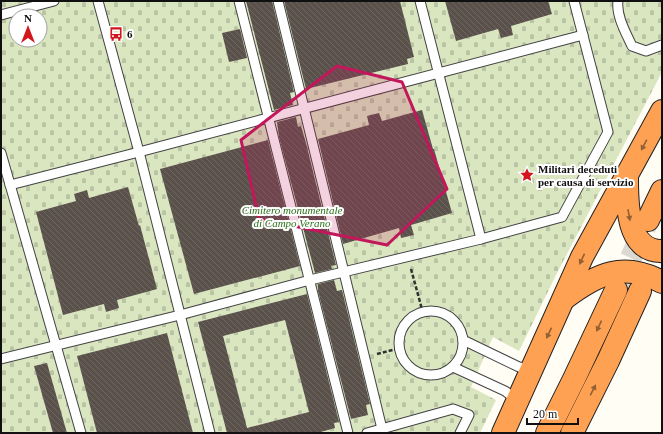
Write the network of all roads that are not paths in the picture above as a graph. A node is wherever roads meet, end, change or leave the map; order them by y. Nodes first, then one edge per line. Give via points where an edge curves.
1 (54, 1) edge
2 (98, 1) edge
3 (239, 1) edge
4 (278, 1) edge
5 (420, 1) edge
6 (574, 1) edge
7 (618, 1) edge
8 (1, 15) edge
9 (583, 35) junction
10 (662, 45) edge
11 (438, 74) junction
12 (304, 109) junction
13 (662, 110) edge
14 (269, 118) junction
15 (139, 152) junction
16 (1, 153) edge
17 (627, 177) junction
18 (10, 185) junction
19 (662, 191) edge
20 (648, 220) tunnel mouth
21 (481, 239) junction
22 (662, 251) edge
23 (343, 272) junction
24 (310, 280) junction
25 (661, 281) edge
26 (616, 290) tunnel mouth
27 (640, 291) tunnel mouth
28 (565, 298) junction
29 (180, 315) junction
30 (463, 340) junction
31 (56, 345) junction
32 (1, 359) edge
33 (453, 367) junction
34 (532, 368) junction
35 (517, 400) junction
36 (383, 431) edge
37 (81, 433) edge
38 (210, 433) edge
39 (348, 433) edge
40 (367, 433) edge
41 (460, 433) edge
42 (503, 433) edge
43 (547, 433) edge
44 (572, 433) edge

1 - 8 lane
2 - 15 lane
3 - 14 lane
4 - 12 lane
5 - 11 lane
6 - 9 lane
7 - 10 lane via 622,24 632,46 646,51
9 - 11 lane
9 - 21 lane via 608,132 562,217
11 - 12 lane
11 - 21 lane
12 - 14 lane
12 - 23 lane
13 -> 17 highway
14 - 15 lane
14 - 24 lane
15 - 18 lane
15 - 29 lane
16 - 18 lane
17 -> 22 highway via 628,213 635,235 646,246
17 -> 28 highway via 582,257
18 - 31 lane
19 - 20 highway
21 - 23 lane
23 - 24 lane
23 - 36 lane
24 - 29 lane
24 - 39 lane
25 - 28 highway via 634,272 609,273 589,281
26 -> 43 highway
44 -> 27 highway
28 -> 34 highway
29 - 31 lane
29 - 38 lane
30 - 33 lane via 463,350
30 - 33 lane via 454,320 445,314 423,313 412,318 404,326 400,348 408,366 425,375 435,375
30 - 34 lane via 519,366
31 - 32 lane
31 - 37 lane
33 - 35 lane via 505,391
34 - 35 highway
35 - 42 highway
36 - 40 lane
36 - 41 lane via 453,409 469,415

